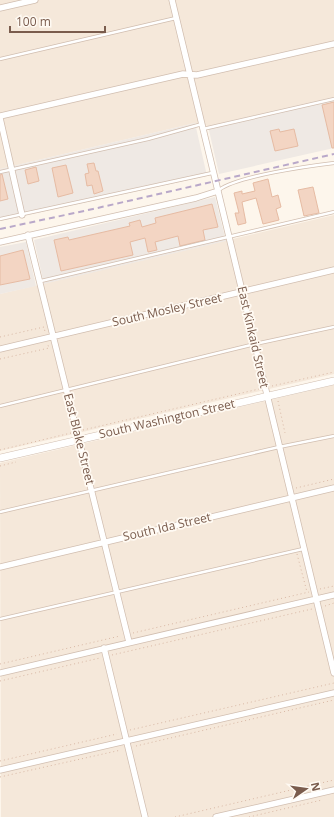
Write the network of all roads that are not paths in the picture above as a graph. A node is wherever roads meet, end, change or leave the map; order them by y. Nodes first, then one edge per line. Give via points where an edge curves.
1 (35, 0) edge
2 (172, 0) edge
3 (0, 8) edge
4 (176, 18) junction
5 (334, 44) edge
6 (0, 59) edge
7 (190, 75) junction
8 (334, 99) edge
9 (0, 117) edge
10 (202, 127) junction
11 (334, 163) edge
12 (12, 169) junction
13 (0, 172) edge
14 (213, 172) junction
15 (218, 191) junction
16 (334, 212) edge
17 (22, 215) junction
18 (0, 219) edge
19 (28, 235) junction
20 (229, 238) junction
21 (0, 242) edge
22 (334, 270) edge
23 (39, 281) junction
24 (242, 292) junction
25 (334, 327) edge
26 (53, 337) junction
27 (255, 344) junction
28 (0, 349) edge
29 (334, 381) edge
30 (67, 390) junction
31 (267, 396) junction
32 (0, 406) edge
33 (334, 436) edge
34 (80, 439) junction
35 (279, 447) junction
36 (0, 458) edge
37 (334, 488) edge
38 (92, 491) junction
39 (292, 498) junction
40 (0, 512) edge
41 (105, 542) junction
42 (304, 548) junction
43 (0, 567) edge
44 (117, 592) junction
45 (334, 595) edge
46 (316, 600) junction
47 (0, 619) edge
48 (129, 642) junction
49 (104, 648) junction
50 (0, 673) edge
51 (334, 673) edge
52 (334, 693) edge
53 (127, 741) junction
54 (0, 770) edge
55 (334, 790) edge
56 (145, 817) edge
57 (216, 817) edge

1 - 3 street
2 - 4 street, East Kinkaid Street
4 - 6 lane
4 - 7 street, East Kinkaid Street
5 - 7 street
7 - 9 street via 183,74
7 - 10 street, East Kinkaid Street
8 - 10 lane
9 - 12 street
10 - 12 lane
10 - 14 street, East Kinkaid Street
11 - 15 lane via 228,184
12 - 13 lane
12 - 17 street
14 - 15 street, East Kinkaid Street
14 - 17 lane
15 - 19 street
15 - 20 street, East Kinkaid Street
16 - 20 lane
17 - 18 lane
19 - 21 street
19 - 23 street, East Blake Street
20 - 23 lane
20 - 24 street, East Kinkaid Street
22 - 24 street, South Mosley Street
23 - 26 street, East Blake Street
24 - 26 street, South Mosley Street
24 - 27 street, East Kinkaid Street
25 - 27 lane
26 - 28 street, South Mosley Street
26 - 30 street, East Blake Street
27 - 30 lane
27 - 31 street, East Kinkaid Street
29 - 31 street, South Washington Street
30 - 32 lane
30 - 34 street, East Blake Street
31 - 34 street, South Washington Street
31 - 35 street, East Kinkaid Street
33 - 35 lane
34 - 36 street, South Washington Street
34 - 38 street, East Blake Street
35 - 38 lane
35 - 39 street, East Kinkaid Street
37 - 39 street, South Ida Street
38 - 40 lane
38 - 41 street, East Blake Street
39 - 41 street, South Ida Street
39 - 42 street, East Kinkaid Street
41 - 43 street, South Ida Street
41 - 44 street, East Blake Street
42 - 44 lane
42 - 46 street, East Kinkaid Street
44 - 47 lane
44 - 48 street, East Blake Street
45 - 46 street
46 - 48 street
46 - 51 street, East Kinkaid Street
48 - 49 street
49 - 50 street
49 - 53 street
52 - 53 street
53 - 54 street
53 - 56 street
55 - 57 street

